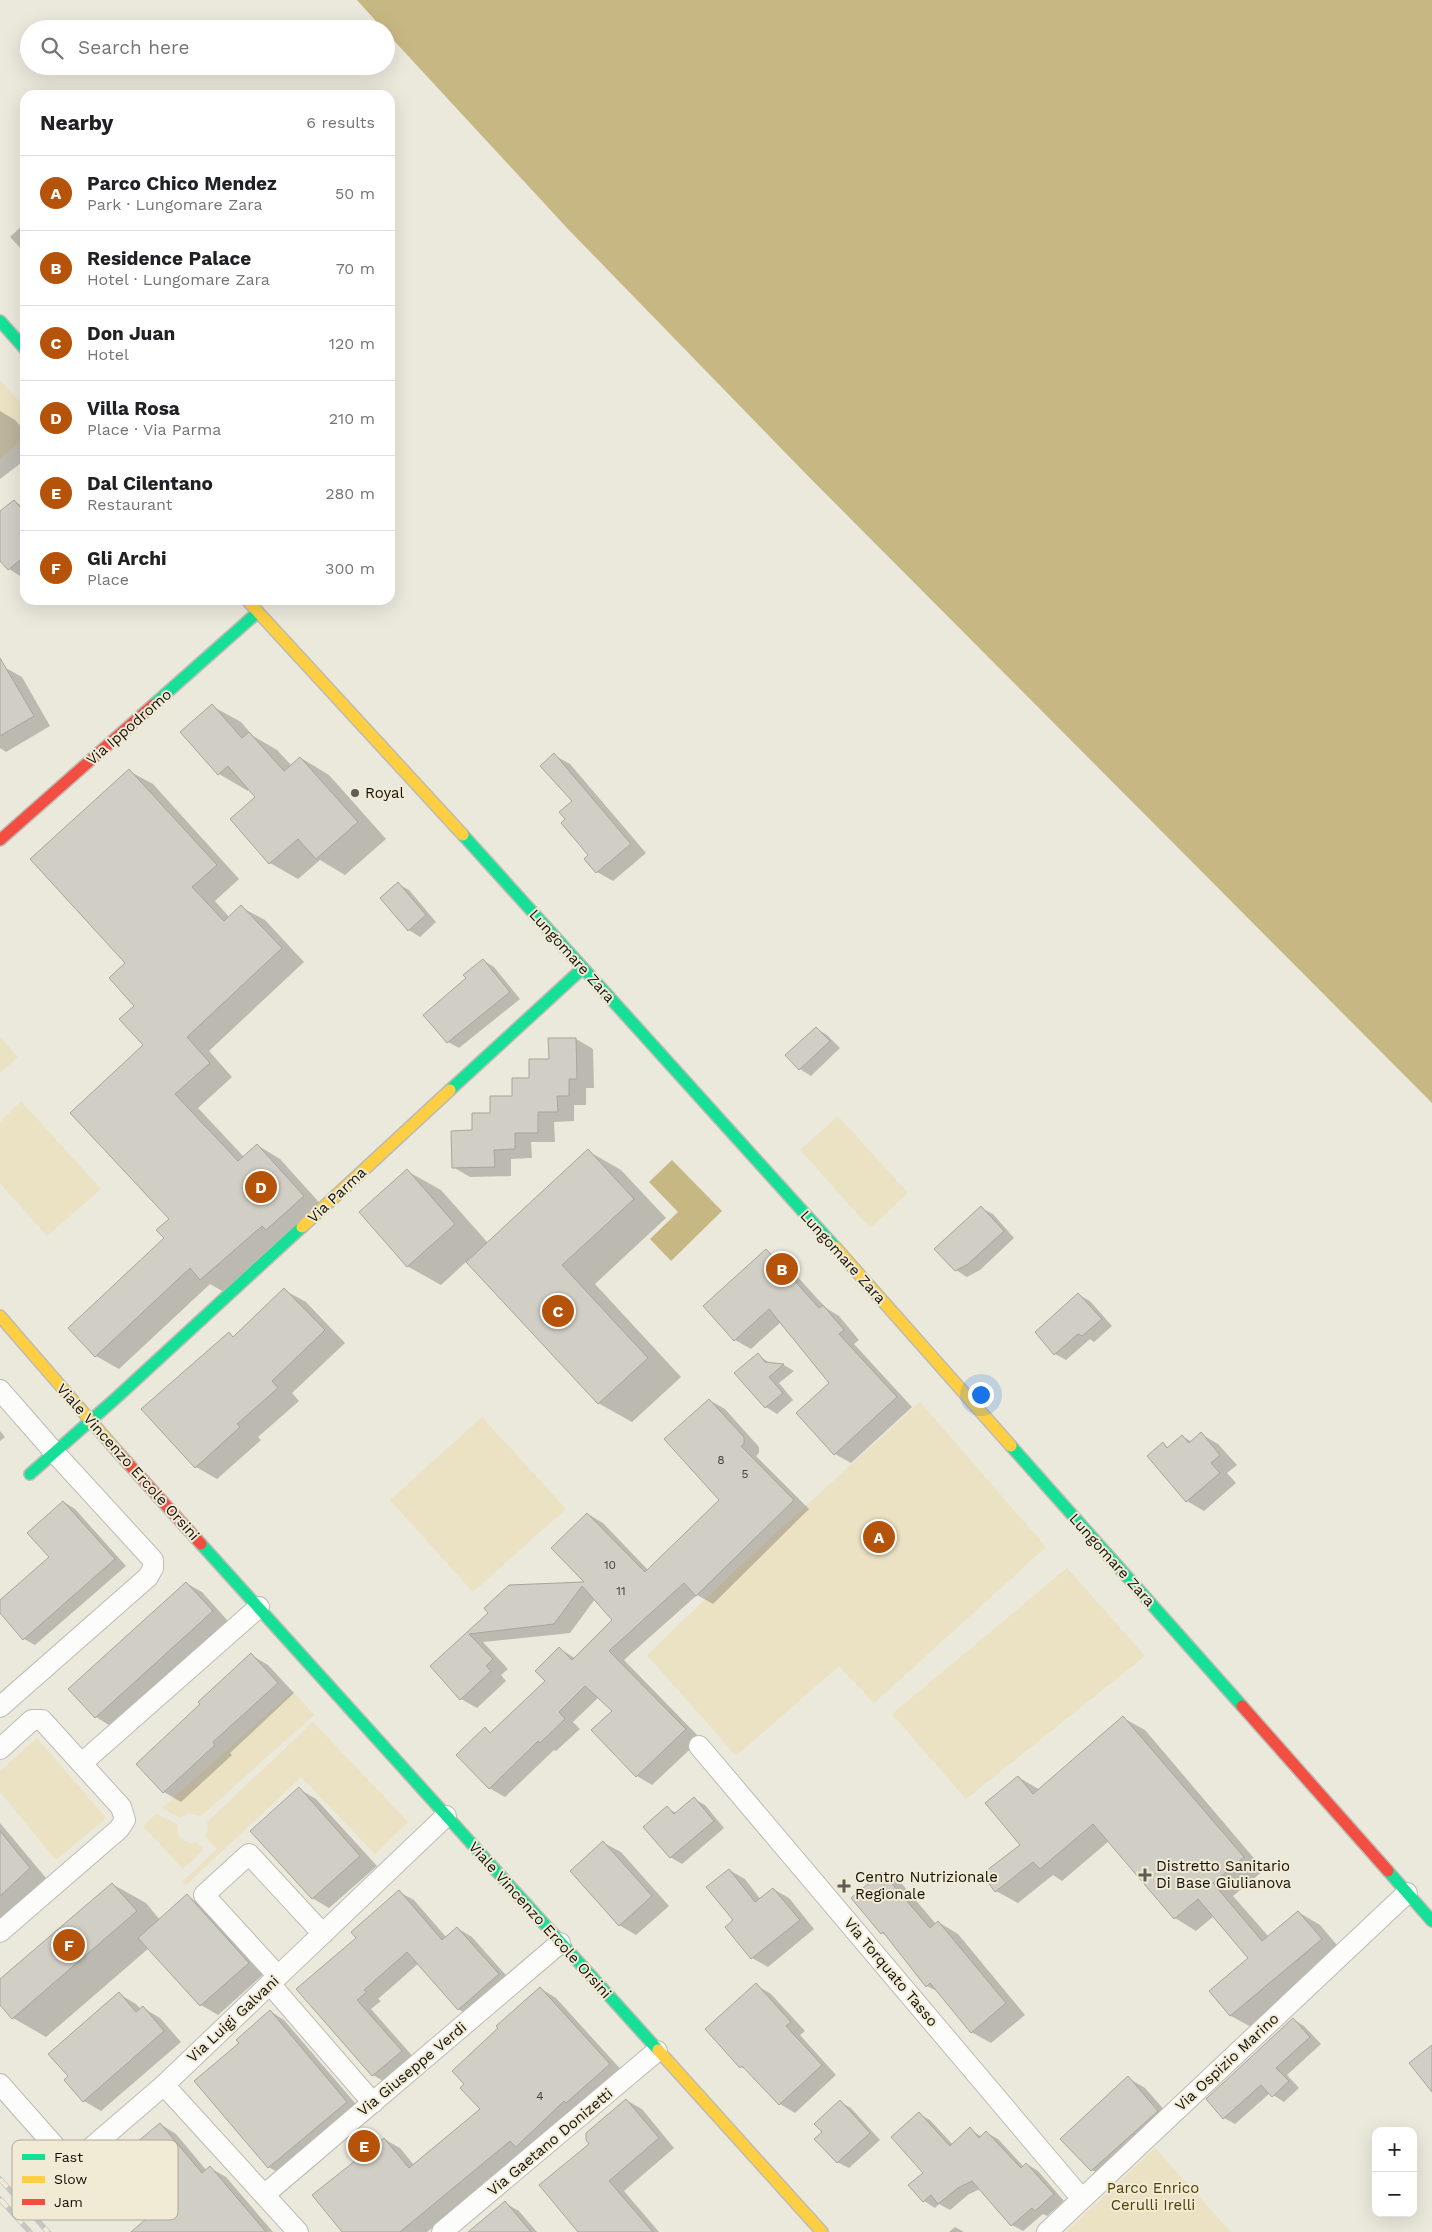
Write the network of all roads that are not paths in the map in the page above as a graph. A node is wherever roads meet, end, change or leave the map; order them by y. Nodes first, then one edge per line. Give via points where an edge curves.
1 (0, 321) edge
2 (20, 343) edge
3 (252, 605) edge
4 (258, 612) junction
5 (0, 840) edge
6 (583, 968) junction
7 (0, 1316) edge
8 (0, 1390) edge
9 (91, 1421) junction
10 (55, 1453) junction
11 (30, 1474) dead end
12 (259, 1607) junction
13 (0, 1707) edge
14 (699, 1746) dead end
15 (0, 1749) edge
16 (82, 1763) junction
17 (446, 1816) junction
18 (1407, 1893) junction
19 (1432, 1920) edge
20 (0, 1932) edge
21 (323, 1934) junction
22 (560, 1943) junction
23 (274, 1980) junction
24 (657, 2051) junction
25 (0, 2084) edge
26 (164, 2085) junction
27 (373, 2103) junction
28 (49, 2140) edge
29 (101, 2140) edge
30 (264, 2195) junction
31 (1082, 2199) junction
32 (298, 2232) edge
33 (442, 2232) edge
34 (822, 2232) edge
35 (1047, 2232) edge

1 - 2 street
3 - 4 street, Lungomare Zara
4 - 5 street, Via Ippodromo
4 - 6 street, Lungomare Zara
6 - 9 street, Via Parma
6 - 18 street, Lungomare Zara via 893,1312
7 - 9 street, Viale Vincenzo Ercole Orsini
8 - 10 street
9 - 10 street, Via Parma
9 - 12 street, Viale Vincenzo Ercole Orsini
10 - 11 street, Via Parma
10 - 13 street via 152,1560 153,1568 148,1577
12 - 16 street
12 - 17 street, Viale Vincenzo Ercole Orsini
14 - 31 street, Via Torquato Tasso
15 - 16 street via 32,1720 42,1720
16 - 20 street via 121,1807 126,1820
17 - 21 street, Via Luigi Galvani
17 - 22 street, Viale Vincenzo Ercole Orsini
18 - 19 street, Lungomare Zara
18 - 31 street, Via Ospizio Marino
21 - 23 street, Via Luigi Galvani
21 - 23 street via 249,1854 204,1895
22 - 24 street, Viale Vincenzo Ercole Orsini
22 - 27 street, Via Giuseppe Verdi
23 - 26 street, Via Luigi Galvani
23 - 27 street
24 - 33 street, Via Gaetano Donizetti
24 - 34 street, Viale Vincenzo Ercole Orsini
25 - 28 street, Via Luigi Galvani
26 - 29 street, Via Luigi Galvani
26 - 30 street
27 - 30 street, Via Giuseppe Verdi
30 - 32 street
31 - 35 street, Via Ospizio Marino

